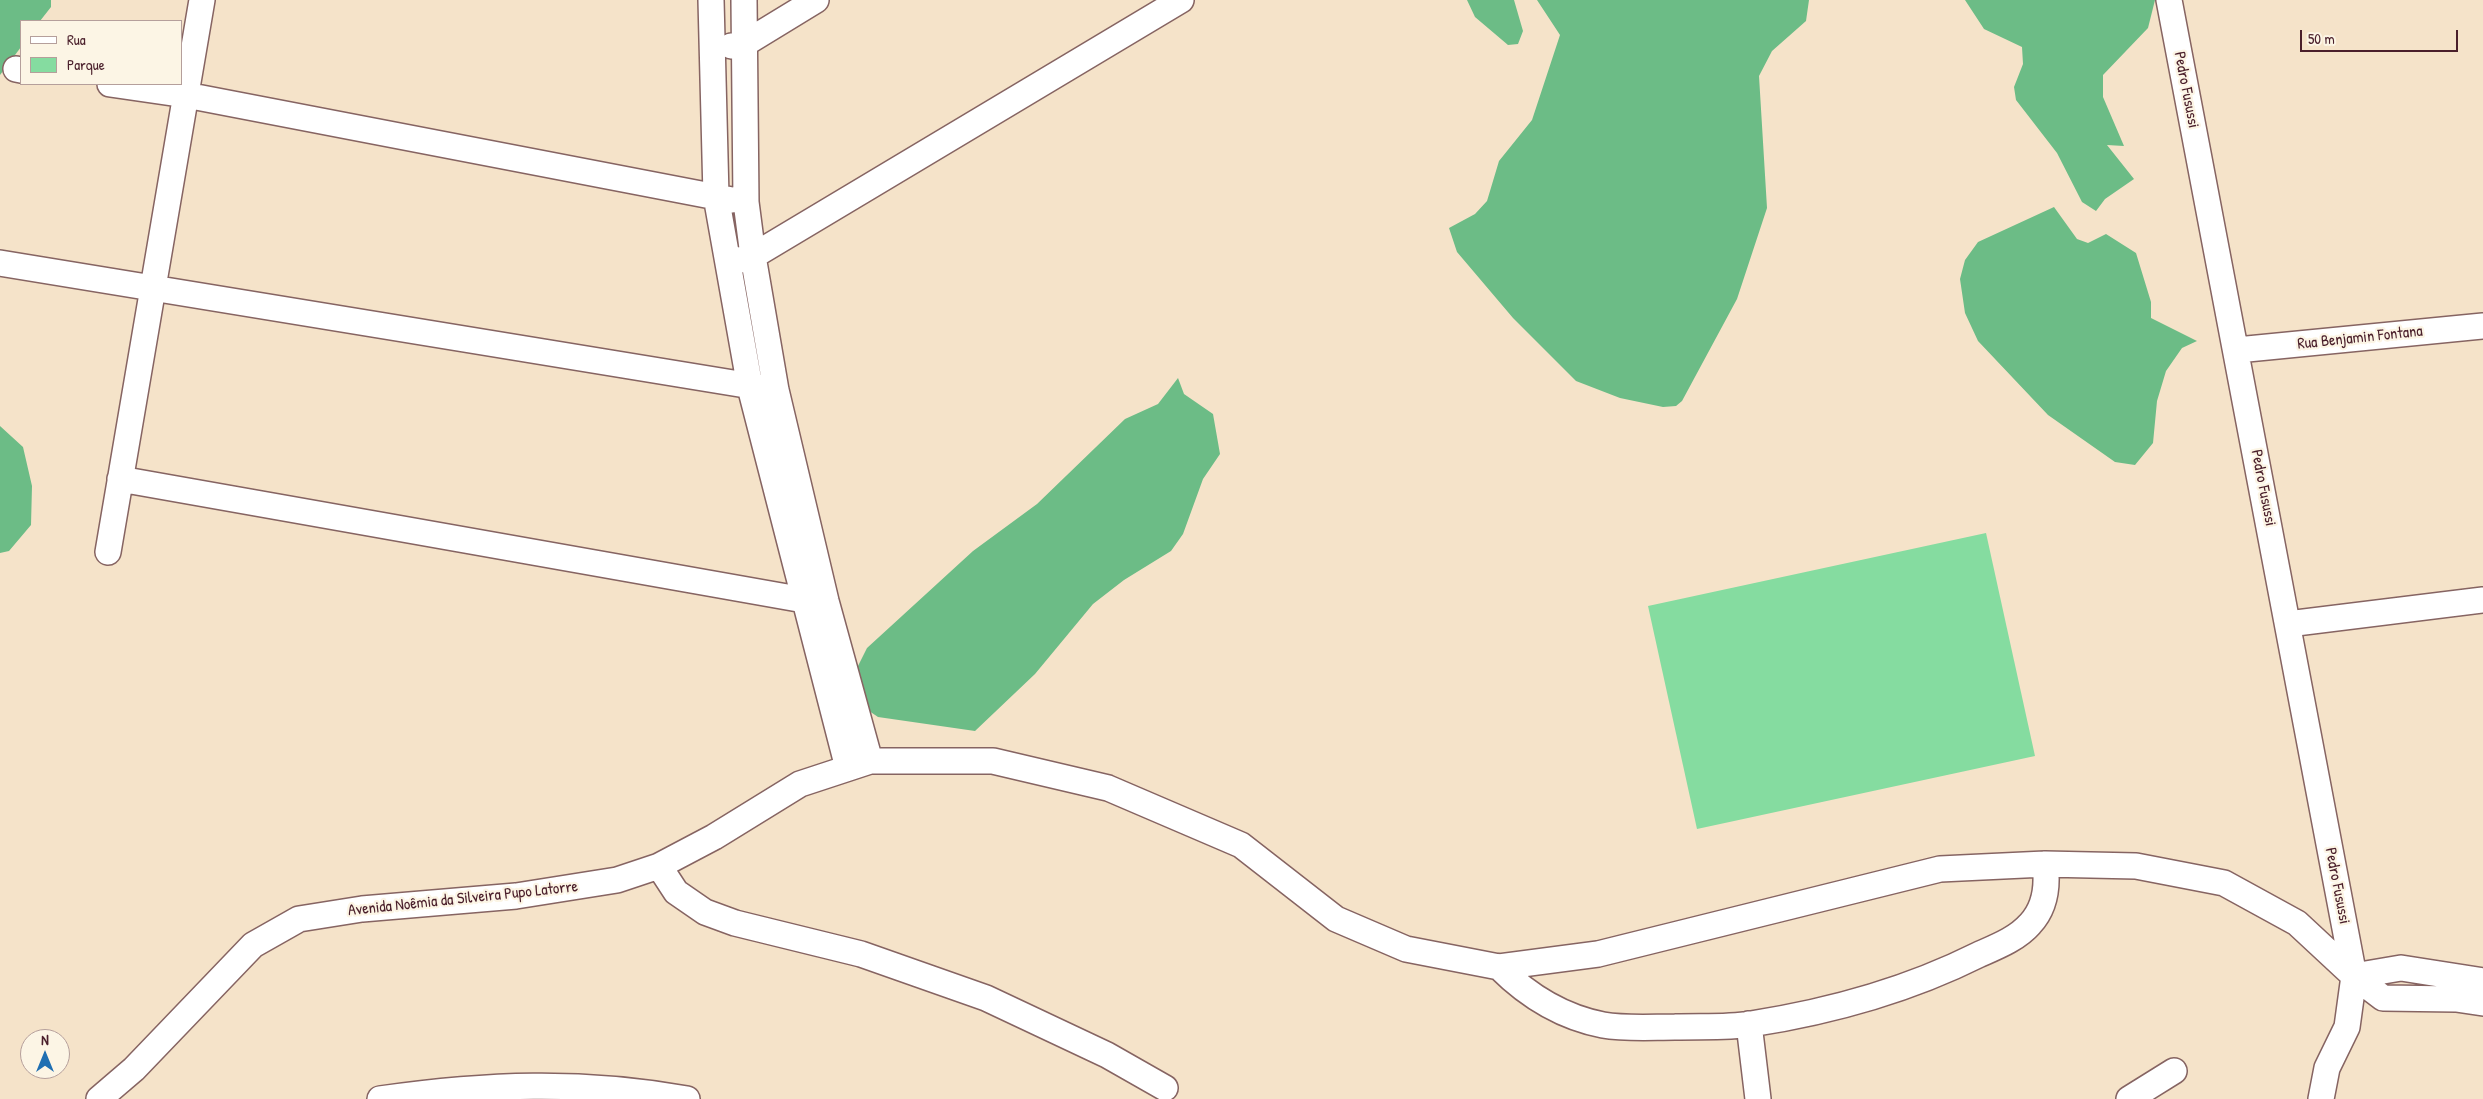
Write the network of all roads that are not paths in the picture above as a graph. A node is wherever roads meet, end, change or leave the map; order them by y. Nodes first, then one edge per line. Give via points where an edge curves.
1 (202, 0) edge
2 (711, 0) edge
3 (744, 0) edge
4 (816, 0) edge
5 (1181, 0) edge
6 (2169, 0) edge
7 (744, 44) junction
8 (712, 50) junction
9 (117, 85) edge
10 (186, 95) junction
11 (716, 196) junction
12 (746, 202) junction
13 (753, 256) junction
14 (0, 263) edge
15 (728, 264) junction
16 (152, 289) junction
17 (2483, 326) edge
18 (2237, 350) junction
19 (750, 387) junction
20 (776, 390) junction
21 (120, 479) junction
22 (108, 552) dead end
23 (815, 600) junction
24 (2483, 600) edge
25 (2288, 624) junction
26 (859, 764) junction
27 (2045, 864) junction
28 (659, 866) junction
29 (1500, 967) junction
30 (2354, 976) junction
31 (2483, 981) edge
32 (2483, 1004) edge
33 (1749, 1024) junction
34 (2174, 1071) dead end
35 (1165, 1088) dead end
36 (99, 1099) edge
37 (380, 1099) edge
38 (687, 1099) edge
39 (1758, 1099) edge
40 (2129, 1099) edge
41 (2321, 1099) edge

1 - 10 street
2 - 8 street
3 - 7 street
4 - 7 street
5 - 13 street
6 - 18 street, Pedro Fusussi
7 - 8 street
7 - 12 street
8 - 11 street
9 - 10 street
10 - 11 street
10 - 16 street
11 - 12 street
11 - 15 street
12 - 13 street
13 - 15 street
13 - 20 street
14 - 16 street
15 - 19 street
16 - 19 street
16 - 21 street
17 - 18 street, Rua Benjamin Fontana
18 - 25 street, Pedro Fusussi
19 - 20 street
19 - 23 street
20 - 23 street
21 - 22 street
21 - 23 street
23 - 26 street
24 - 25 street
25 - 30 street, Pedro Fusussi
26 - 28 street, Avenida Noêmia da Silveira Pupo Latorre via 800,784 714,837
26 - 29 street, Avenida Noêmia da Silveira Pupo Latorre via 993,761 1108,788 1242,845 1336,919 1406,948
27 - 29 street via 1940,869 1598,954
27 - 30 street via 2136,866 2224,883 2297,923
27 - 33 street via 2047,878 2042,904 2031,924 2012,938 1924,979 1831,1007
28 - 35 street via 676,892 704,912 861,954 960,988 1107,1055
28 - 36 street, Avenida Noêmia da Silveira Pupo Latorre via 617,880 516,896 362,909 300,918 253,945 134,1069
29 - 33 street via 1536,999 1588,1022 1606,1026 1652,1027
30 - 31 street via 2401,968
30 - 32 street via 2383,998 2456,999
30 - 41 street, Pedro Fusussi via 2347,1026 2327,1068
33 - 39 street
34 - 40 street
37 - 38 street via 450,1089 536,1085 604,1088

